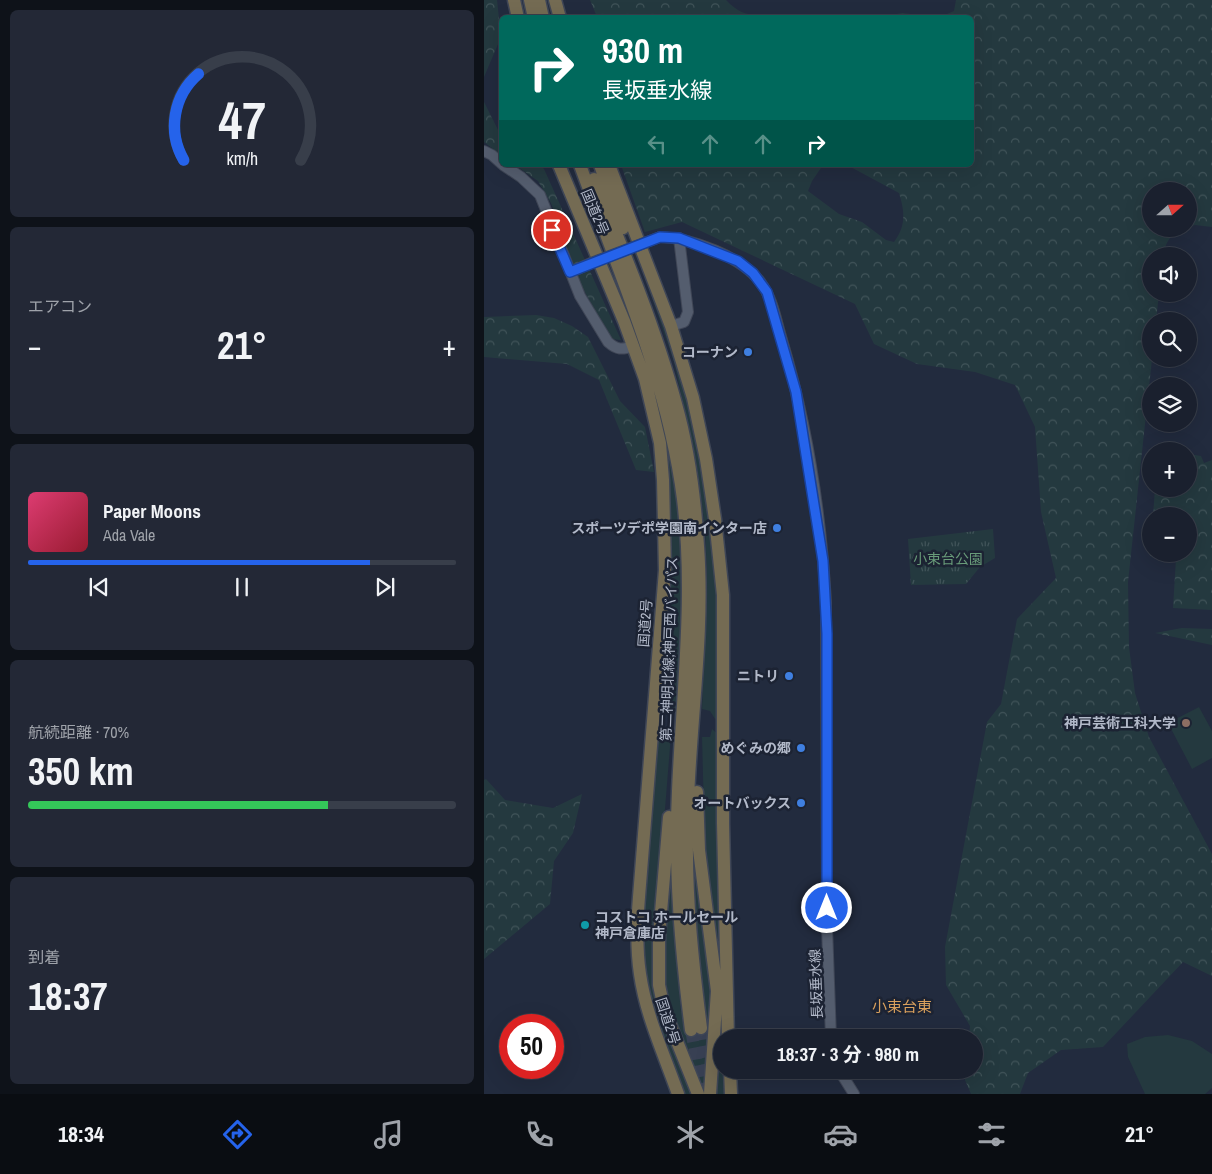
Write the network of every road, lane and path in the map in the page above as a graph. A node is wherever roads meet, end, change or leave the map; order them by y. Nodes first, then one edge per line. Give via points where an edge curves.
1 (514, 0) edge
2 (530, 0) edge
3 (540, 0) edge
4 (554, 0) edge
5 (516, 15) edge
6 (533, 15) edge
7 (542, 15) edge
8 (557, 15) edge
9 (484, 151) edge
10 (499, 162) edge
11 (505, 167) edge
12 (560, 167) edge
13 (568, 167) edge
14 (581, 167) edge
15 (589, 167) edge
16 (601, 167) edge
17 (610, 167) edge
18 (679, 238) junction
19 (570, 272) junction
20 (671, 326) junction
21 (645, 338) junction
22 (634, 346) junction
23 (677, 405) junction
24 (686, 648) junction
25 (695, 700) junction
26 (728, 1029) edge
27 (831, 1029) edge
28 (730, 1079) edge
29 (845, 1079) edge
30 (678, 1094) edge
31 (698, 1094) edge
32 (710, 1094) edge
33 (731, 1094) edge
34 (854, 1094) edge

1 - 5 highway
2 - 6 highway
3 - 7 highway
4 - 8 highway
9 - 10 main road
11 - 19 main road via 540,196
12 - 22 highway, 国道2号
13 - 21 highway
14 - 21 highway, 第二神明北線;神戸西バイパス
15 - 23 highway, 第二神明北線;神戸西バイパス via 633,277
16 - 23 highway via 664,348
17 - 20 highway, 国道2号
18 - 19 main road, 長坂垂水線, bridge via 660,237
18 - 20 main road via 688,312 684,322
18 - 27 main road, 長坂垂水線 via 738,261 762,284 771,302 798,401 823,561 826,602 827,927
19 - 22 main road via 580,296 608,342 623,350
20 - 26 highway, 国道2号 via 693,398 706,459 722,580
21 - 24 highway, 第二神明北線;神戸西バイパス via 668,413 682,492 687,548
22 - 30 highway, 国道2号 via 660,443 666,521 637,946 647,1008
23 - 25 highway, 第二神明北線;神戸西バイパス via 689,464 698,547
24 - 25 highway, 第二神明北線;神戸西バイパス via 676,863 681,951 696,1029 687,836
24 - 31 highway via 657,965 664,1009
25 - 32 highway via 697,826 717,991
28 - 33 highway
29 - 34 main road

